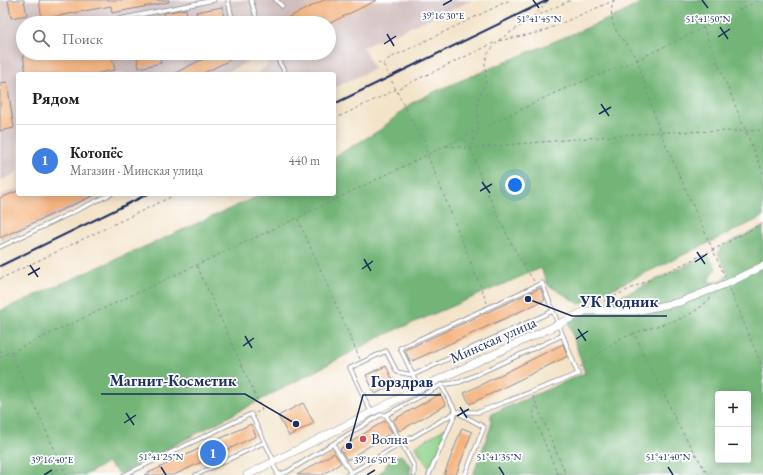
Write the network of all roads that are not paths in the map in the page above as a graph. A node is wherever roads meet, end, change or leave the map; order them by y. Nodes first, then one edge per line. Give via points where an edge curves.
1 (214, 0) edge
2 (228, 0) edge
3 (251, 0) edge
4 (276, 0) edge
5 (282, 6) dead end
6 (134, 16) edge
7 (231, 16) edge
8 (256, 16) edge
9 (278, 60) edge
10 (285, 72) edge
11 (106, 196) edge
12 (0, 247) edge
13 (763, 266) edge
14 (553, 311) junction
15 (557, 325) junction
16 (563, 334) junction
17 (413, 375) junction
18 (441, 385) junction
19 (418, 389) junction
20 (371, 412) junction
21 (456, 412) junction
22 (386, 415) junction
23 (265, 442) junction
24 (333, 444) junction
25 (402, 444) junction
26 (273, 462) junction
27 (349, 474) edge
28 (431, 474) edge
29 (124, 475) edge
30 (196, 475) edge
31 (247, 475) edge
32 (278, 475) edge
33 (414, 475) edge
34 (465, 475) edge

1 - 6 lane
2 - 7 lane
3 - 8 lane
4 - 5 lane
9 - 10 lane
11 - 12 lane
13 - 15 street, Минская улица via 680,302 636,311 585,310
14 - 15 lane
14 - 17 lane
14 - 17 lane via 542,283 489,307 400,348
15 - 16 lane
15 - 19 street, Минская улица
16 - 18 lane via 460,382
16 - 21 lane via 578,374 479,412
17 - 19 lane
17 - 20 lane via 397,372 386,351 350,368
18 - 21 lane
18 - 22 lane
19 - 20 street, Минская улица
20 - 26 street, Минская улица
21 - 25 lane
21 - 28 lane
21 - 34 lane via 484,427
22 - 24 lane via 380,415
22 - 25 lane
23 - 26 lane
23 - 29 lane via 252,414
23 - 30 lane
24 - 27 lane
24 - 32 lane
25 - 27 lane
25 - 33 lane via 414,466
26 - 31 street, Минская улица
26 - 32 lane

